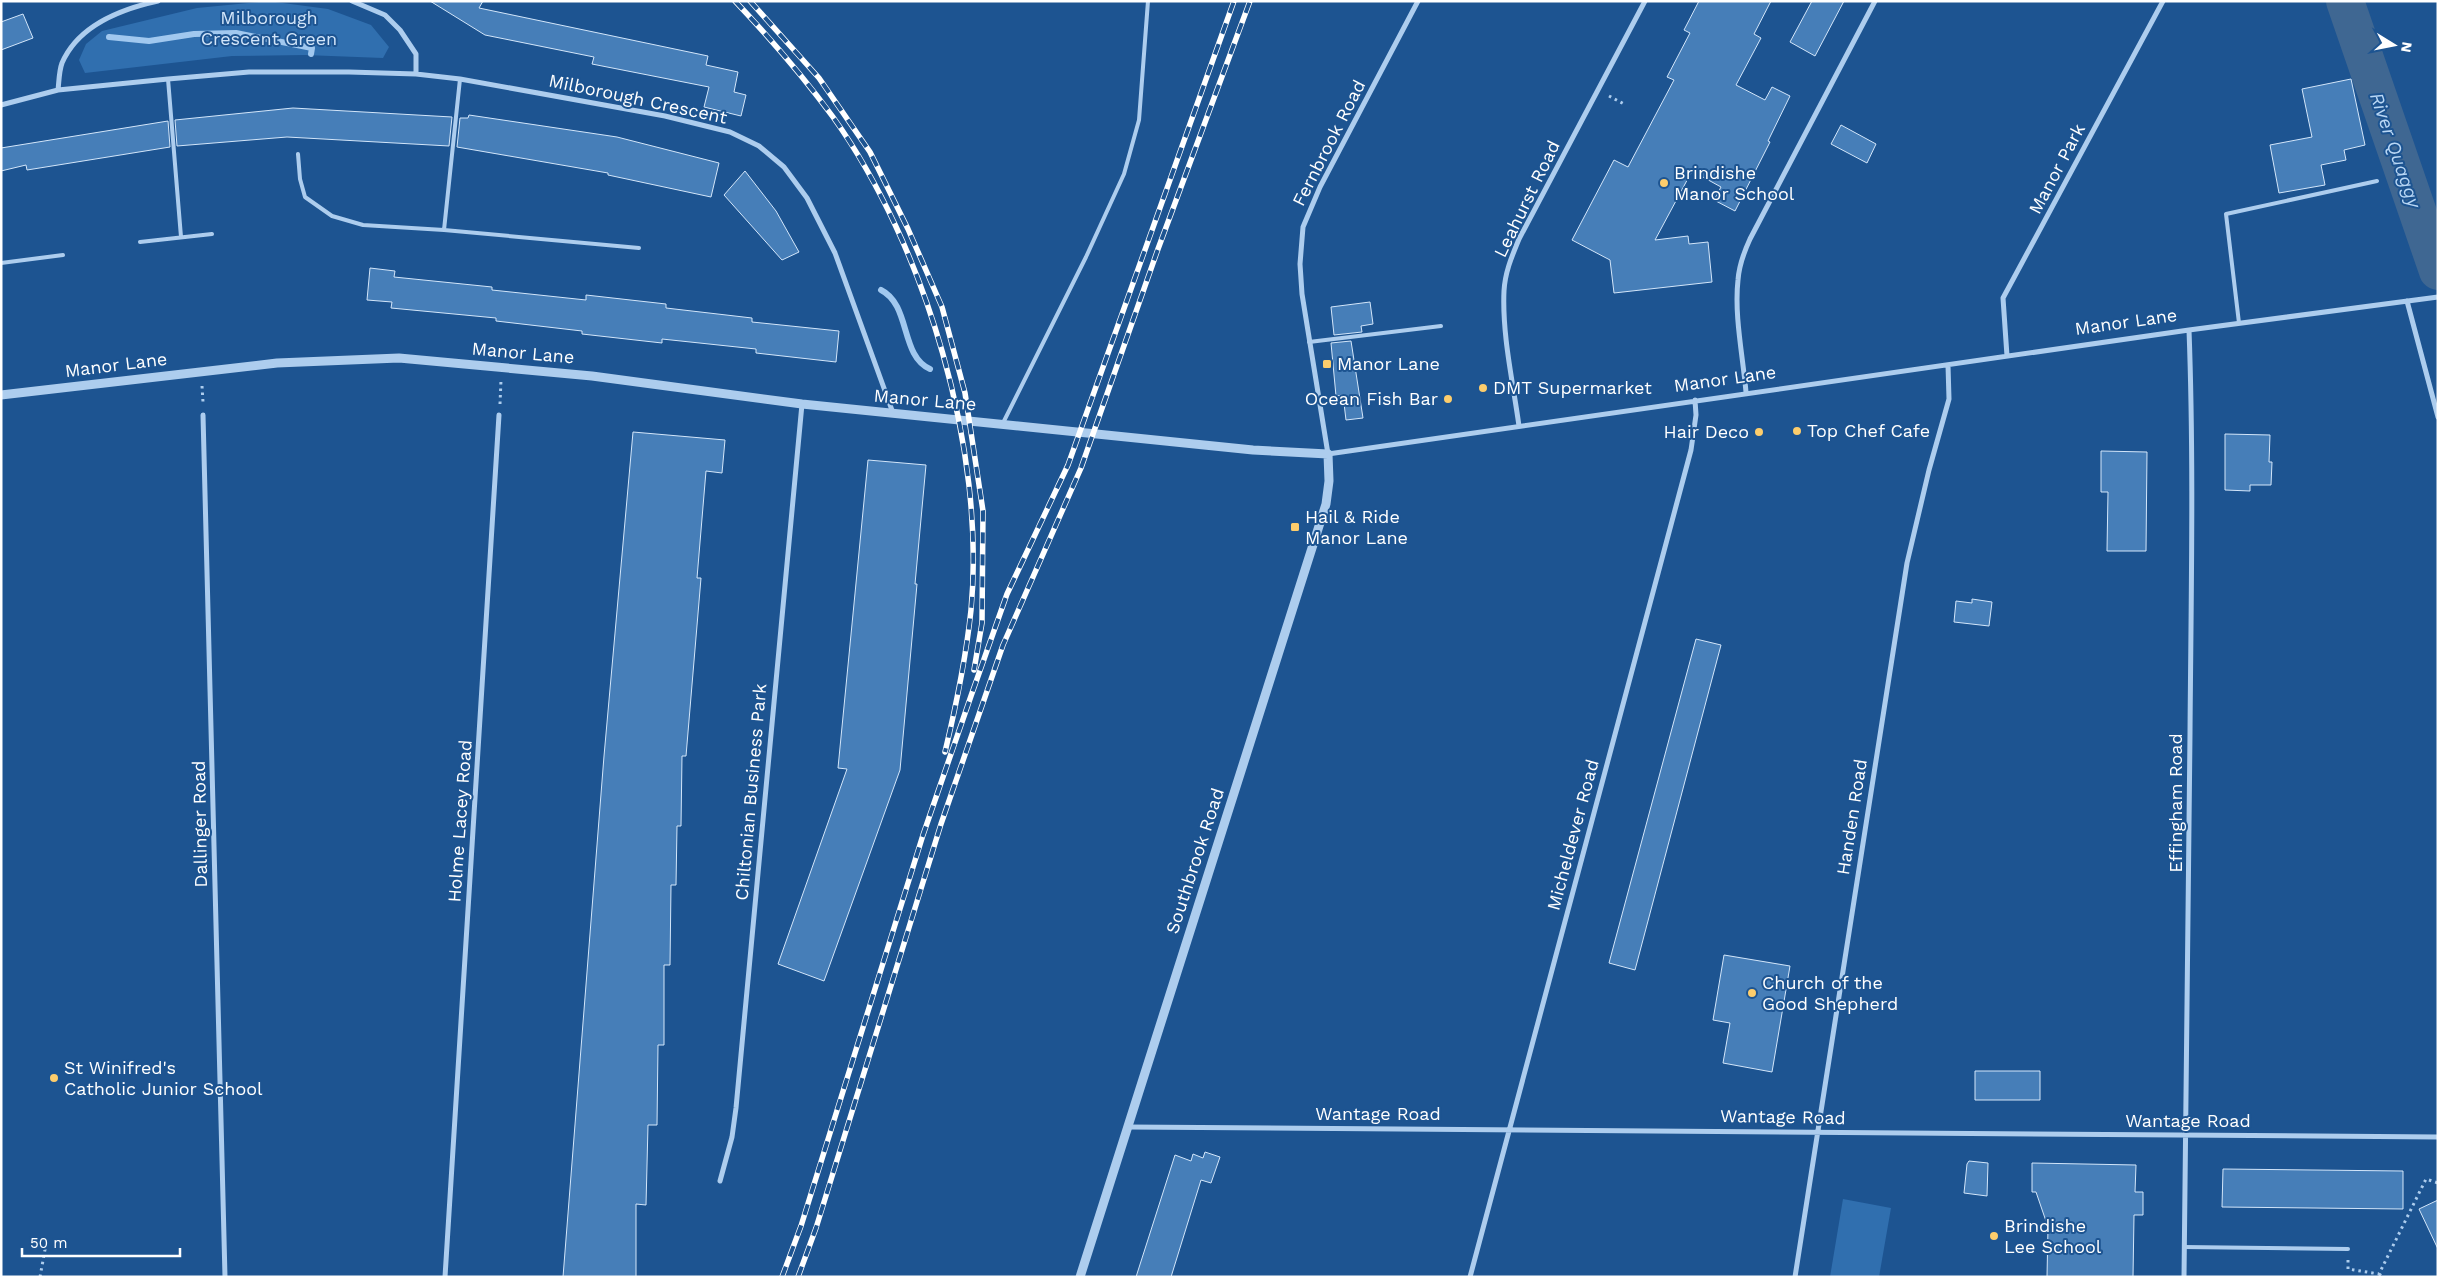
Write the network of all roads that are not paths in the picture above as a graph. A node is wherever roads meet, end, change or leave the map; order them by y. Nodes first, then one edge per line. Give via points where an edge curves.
1 (158, 1) edge
2 (352, 1) edge
3 (1148, 1) edge
4 (1418, 1) edge
5 (1645, 1) edge
6 (1875, 1) edge
7 (2163, 1) edge
8 (416, 74) junction
9 (168, 79) junction
10 (460, 79) junction
11 (58, 90) junction
12 (1, 105) edge
13 (298, 154) dead end
14 (2377, 181) dead end
15 (444, 230) junction
16 (212, 234) dead end
17 (181, 237) junction
18 (140, 242) dead end
19 (639, 248) dead end
20 (63, 255) dead end
21 (1, 262) edge
22 (2436, 297) edge
23 (2407, 301) junction
24 (2239, 324) junction
25 (1441, 326) dead end
26 (2189, 330) junction
27 (1309, 342) junction
28 (2007, 356) junction
29 (1948, 365) junction
30 (1746, 392) junction
31 (1, 395) edge
32 (1695, 400) junction
33 (802, 404) junction
34 (893, 413) junction
35 (203, 415) road end
36 (499, 416) road end
37 (2438, 417) edge
38 (1003, 423) junction
39 (1519, 426) junction
40 (1328, 454) junction
41 (1128, 1127) junction
42 (1509, 1129) junction
43 (1817, 1132) junction
44 (2188, 1135) junction
45 (2438, 1137) edge
46 (720, 1181) dead end
47 (2184, 1247) junction
48 (2348, 1249) road end
49 (225, 1277) edge
50 (445, 1277) edge
51 (1080, 1277) edge
52 (1470, 1277) edge
53 (1795, 1277) edge
54 (2184, 1277) edge

1 - 11 street via 110,16 82,35 62,64
2 - 8 street via 385,15 400,30 416,54
3 - 38 lane via 1139,120 1124,174
4 - 27 street, Fernbrook Road via 1320,187 1303,226 1300,264
5 - 39 street, Leahurst Road via 1509,263 1504,290
6 - 30 street via 1742,258 1738,304
7 - 28 street, Manor Park via 2004,298
8 - 9 street, Milborough Crescent via 249,72
8 - 10 street, Milborough Crescent
9 - 11 street, Milborough Crescent
9 - 17 lane
10 - 15 lane
10 - 34 street, Milborough Crescent via 665,116 730,132 760,146 784,167 807,198 835,253
11 - 12 street, Milborough Crescent
13 - 15 lane via 305,197 332,216 363,226
14 - 24 lane via 2226,214
15 - 19 lane
16 - 17 lane
17 - 18 lane
20 - 21 lane
22 - 23 street, Manor Lane
23 - 24 street, Manor Lane
23 - 37 street
24 - 26 street, Manor Lane
25 - 27 lane
26 - 28 street, Manor Lane
26 - 44 street, Effingham Road
27 - 40 street, Fernbrook Road
28 - 29 street, Manor Lane
29 - 30 street, Manor Lane
29 - 43 street, Handen Road via 1949,399 1907,563
30 - 32 street, Manor Lane
31 - 33 street, Manor Lane via 277,363 399,358 592,376
32 - 39 street, Manor Lane
32 - 42 street, Micheldever Road via 1691,450
33 - 34 street, Manor Lane
33 - 46 street, Chiltonian Business Park via 736,1108
34 - 38 street, Manor Lane
35 - 49 street, Dallinger Road
36 - 50 street, Holme Lacey Road
38 - 40 street, Manor Lane via 1253,450
39 - 40 street, Manor Lane
40 - 41 street, Southbrook Road via 1330,481 1326,504
41 - 42 street, Wantage Road
41 - 51 street, Southbrook Road
42 - 43 street, Wantage Road
42 - 52 street, Micheldever Road
43 - 44 street, Wantage Road
43 - 53 street, Handen Road
44 - 45 street, Wantage Road
44 - 47 street, Effingham Road
47 - 48 lane
47 - 54 street, Effingham Road

